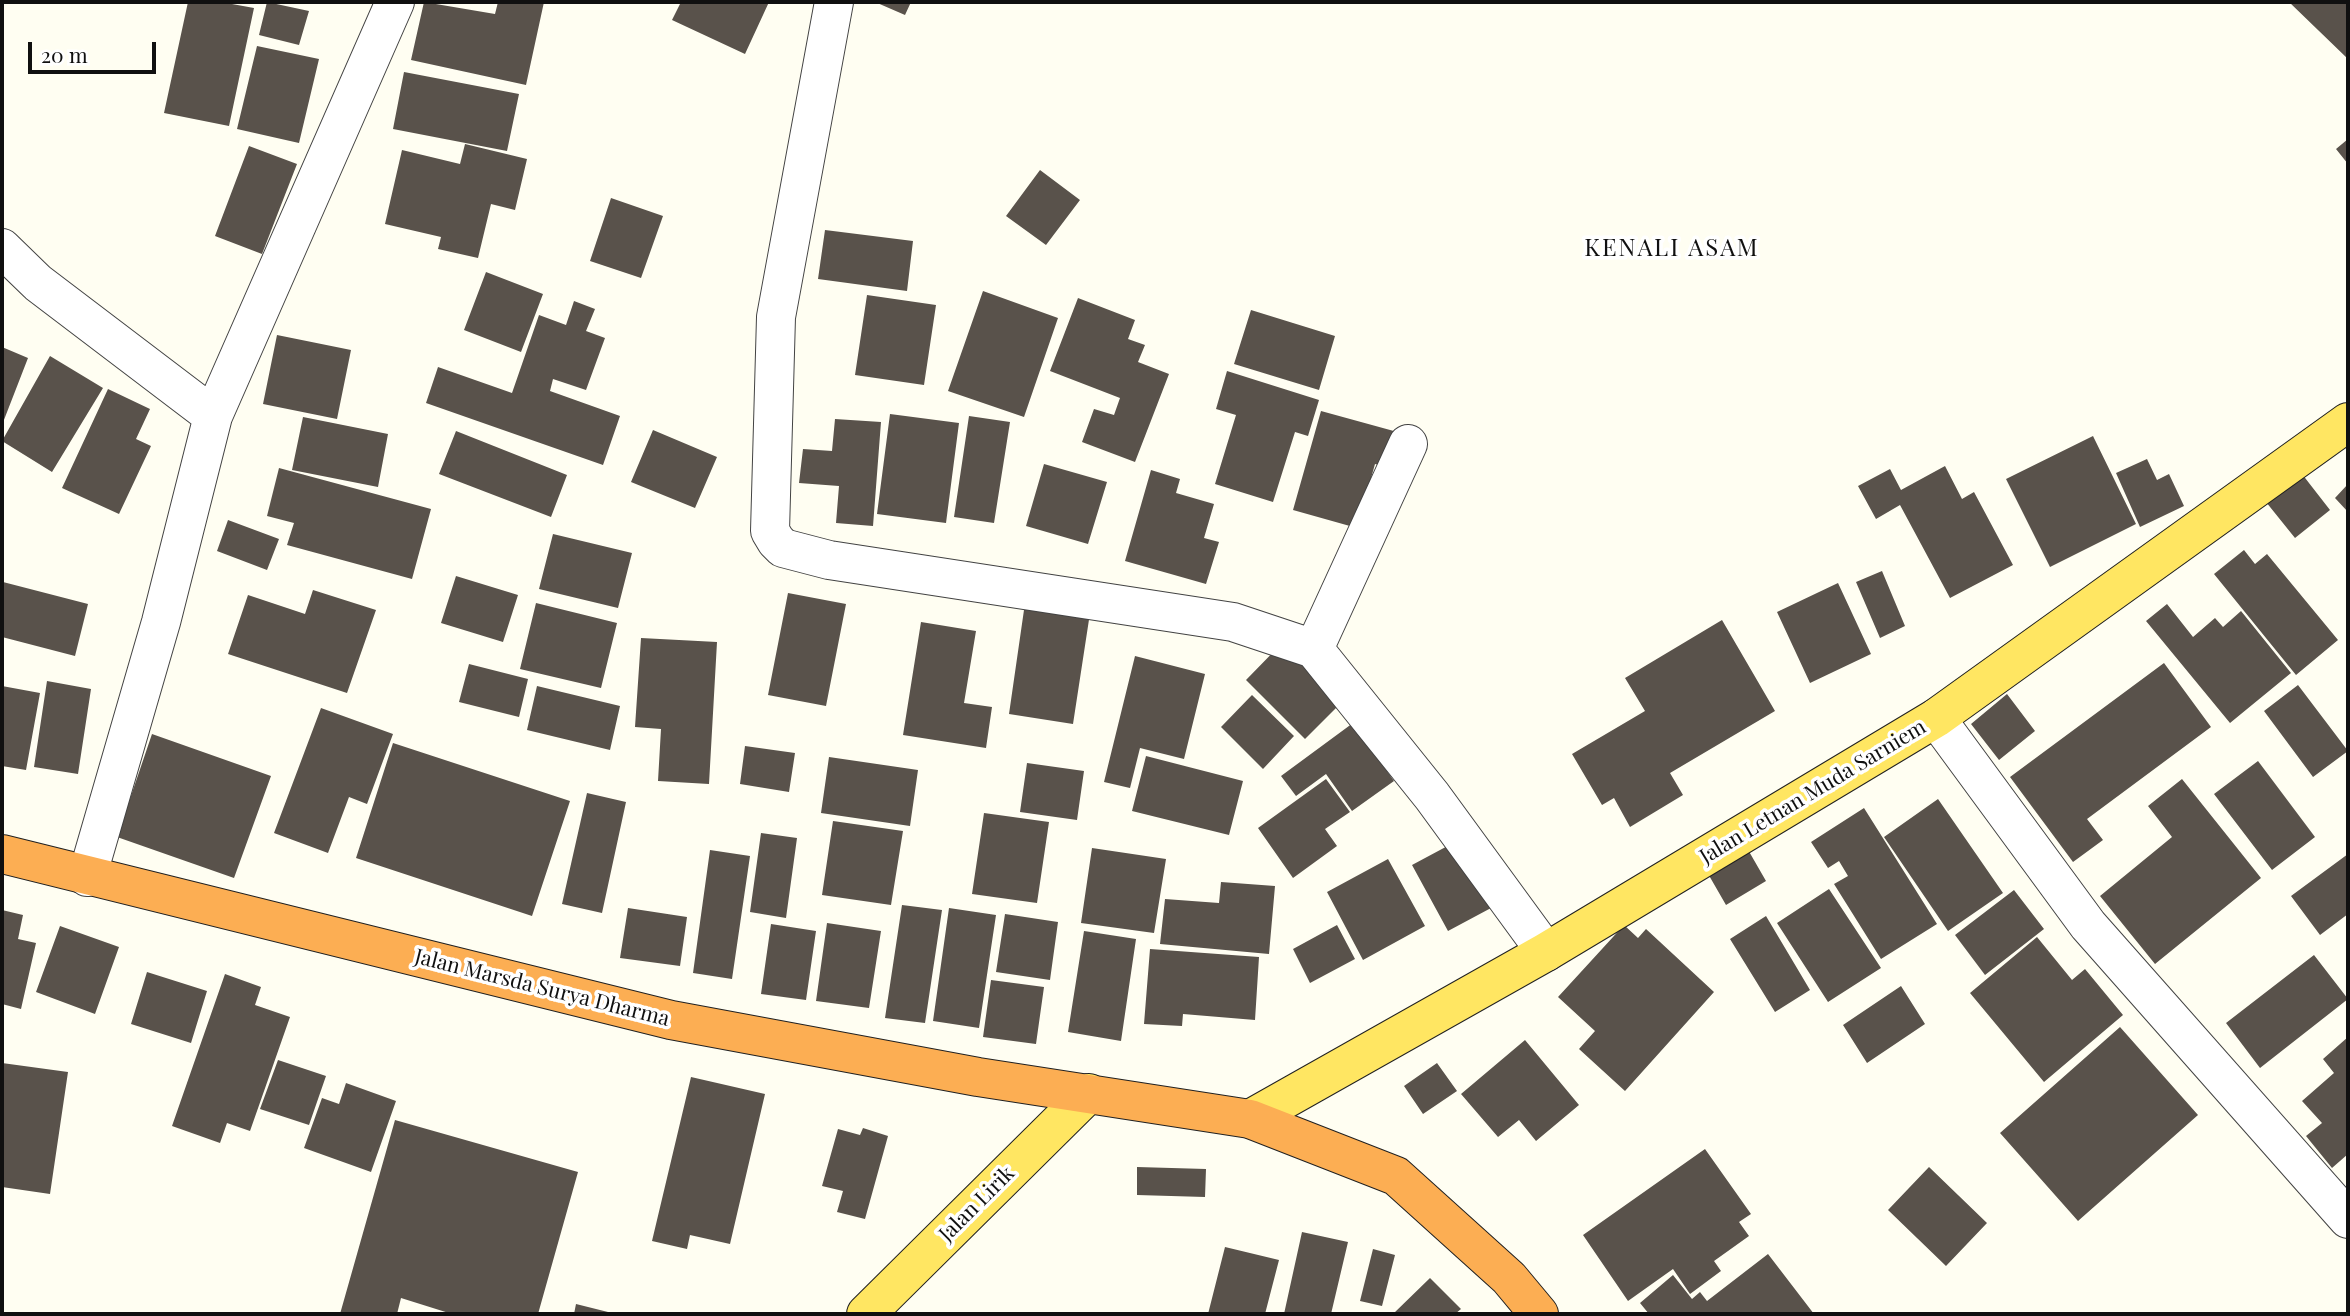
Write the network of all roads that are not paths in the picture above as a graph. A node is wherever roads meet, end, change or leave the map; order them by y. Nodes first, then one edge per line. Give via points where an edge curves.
1 (396, 2) edge
2 (834, 2) edge
3 (2, 248) edge
4 (213, 416) junction
5 (2348, 422) edge
6 (1408, 444) dead end
7 (1314, 649) junction
8 (1936, 718) junction
9 (2, 854) edge
10 (87, 877) junction
11 (1546, 952) junction
12 (1088, 1093) junction
13 (1250, 1119) junction
14 (2348, 1219) edge
15 (866, 1314) edge
16 (1539, 1314) edge

1 - 4 street
2 - 7 street via 776,317 770,531 776,541 783,548 829,560 1233,622
3 - 4 street via 38,282
4 - 10 street via 161,622
5 - 8 main road, Jalan Letnan Muda Sarniem
6 - 7 street
7 - 11 street via 1432,796
8 - 11 main road, Jalan Letnan Muda Sarniem
8 - 14 street via 2088,925
9 - 10 highway, Jalan Marsda Surya Dharma
10 - 12 highway, Jalan Marsda Surya Dharma via 671,1020
11 - 13 main road, Jalan Letnan Muda Sarniem
12 - 13 highway, Jalan Marsda Surya Dharma
12 - 15 main road, Jalan Lirik
13 - 16 highway, Jalan Marsda Surya Dharma via 1396,1176 1509,1278

